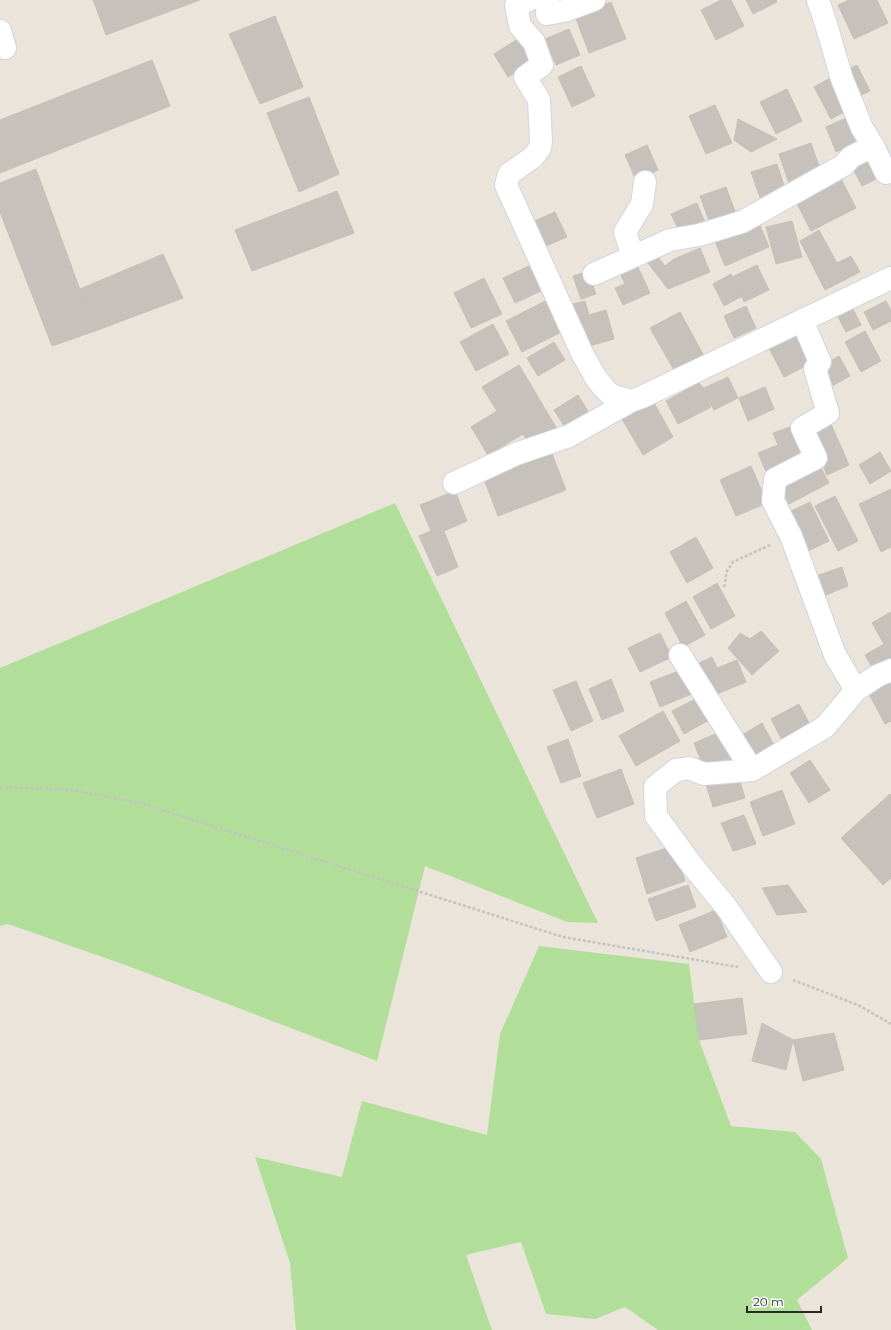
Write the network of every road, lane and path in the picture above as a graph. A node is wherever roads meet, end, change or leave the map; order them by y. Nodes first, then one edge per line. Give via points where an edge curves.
1 (530, 0) edge
2 (548, 0) edge
3 (594, 0) edge
4 (818, 0) edge
5 (873, 146) junction
6 (891, 171) edge
7 (645, 182) dead end
8 (633, 256) junction
9 (594, 274) dead end
10 (891, 278) edge
11 (802, 320) junction
12 (631, 401) junction
13 (454, 483) dead end
14 (791, 536) junction
15 (724, 586) dead end
16 (680, 655) dead end
17 (891, 670) edge
18 (856, 690) junction
19 (752, 770) junction
20 (0, 787) edge
21 (771, 972) junction
22 (891, 1024) edge

1 - 12 street via 516,5 520,26 534,42 542,65 525,77 539,100 541,141 540,148 533,157 509,174 506,185 582,353 596,378 612,396
2 - 3 street via 547,14
4 - 5 street via 842,79 862,128
5 - 6 street via 886,174
5 - 8 street via 742,222 670,240
7 - 8 street via 642,204 625,232
8 - 9 street
10 - 11 street
11 - 12 street
11 - 14 street via 820,362 814,369 828,413 802,428 816,458 775,479 773,501
12 - 13 street via 569,436 516,454
14 - 15 path via 733,562 727,570
14 - 18 street via 834,655
16 - 19 street
17 - 18 street
18 - 19 street via 825,726
19 - 21 street via 704,774 689,768 676,770 655,787 656,816 727,908
20 - 21 path via 72,790 140,803 563,937
21 - 22 path via 858,1005

